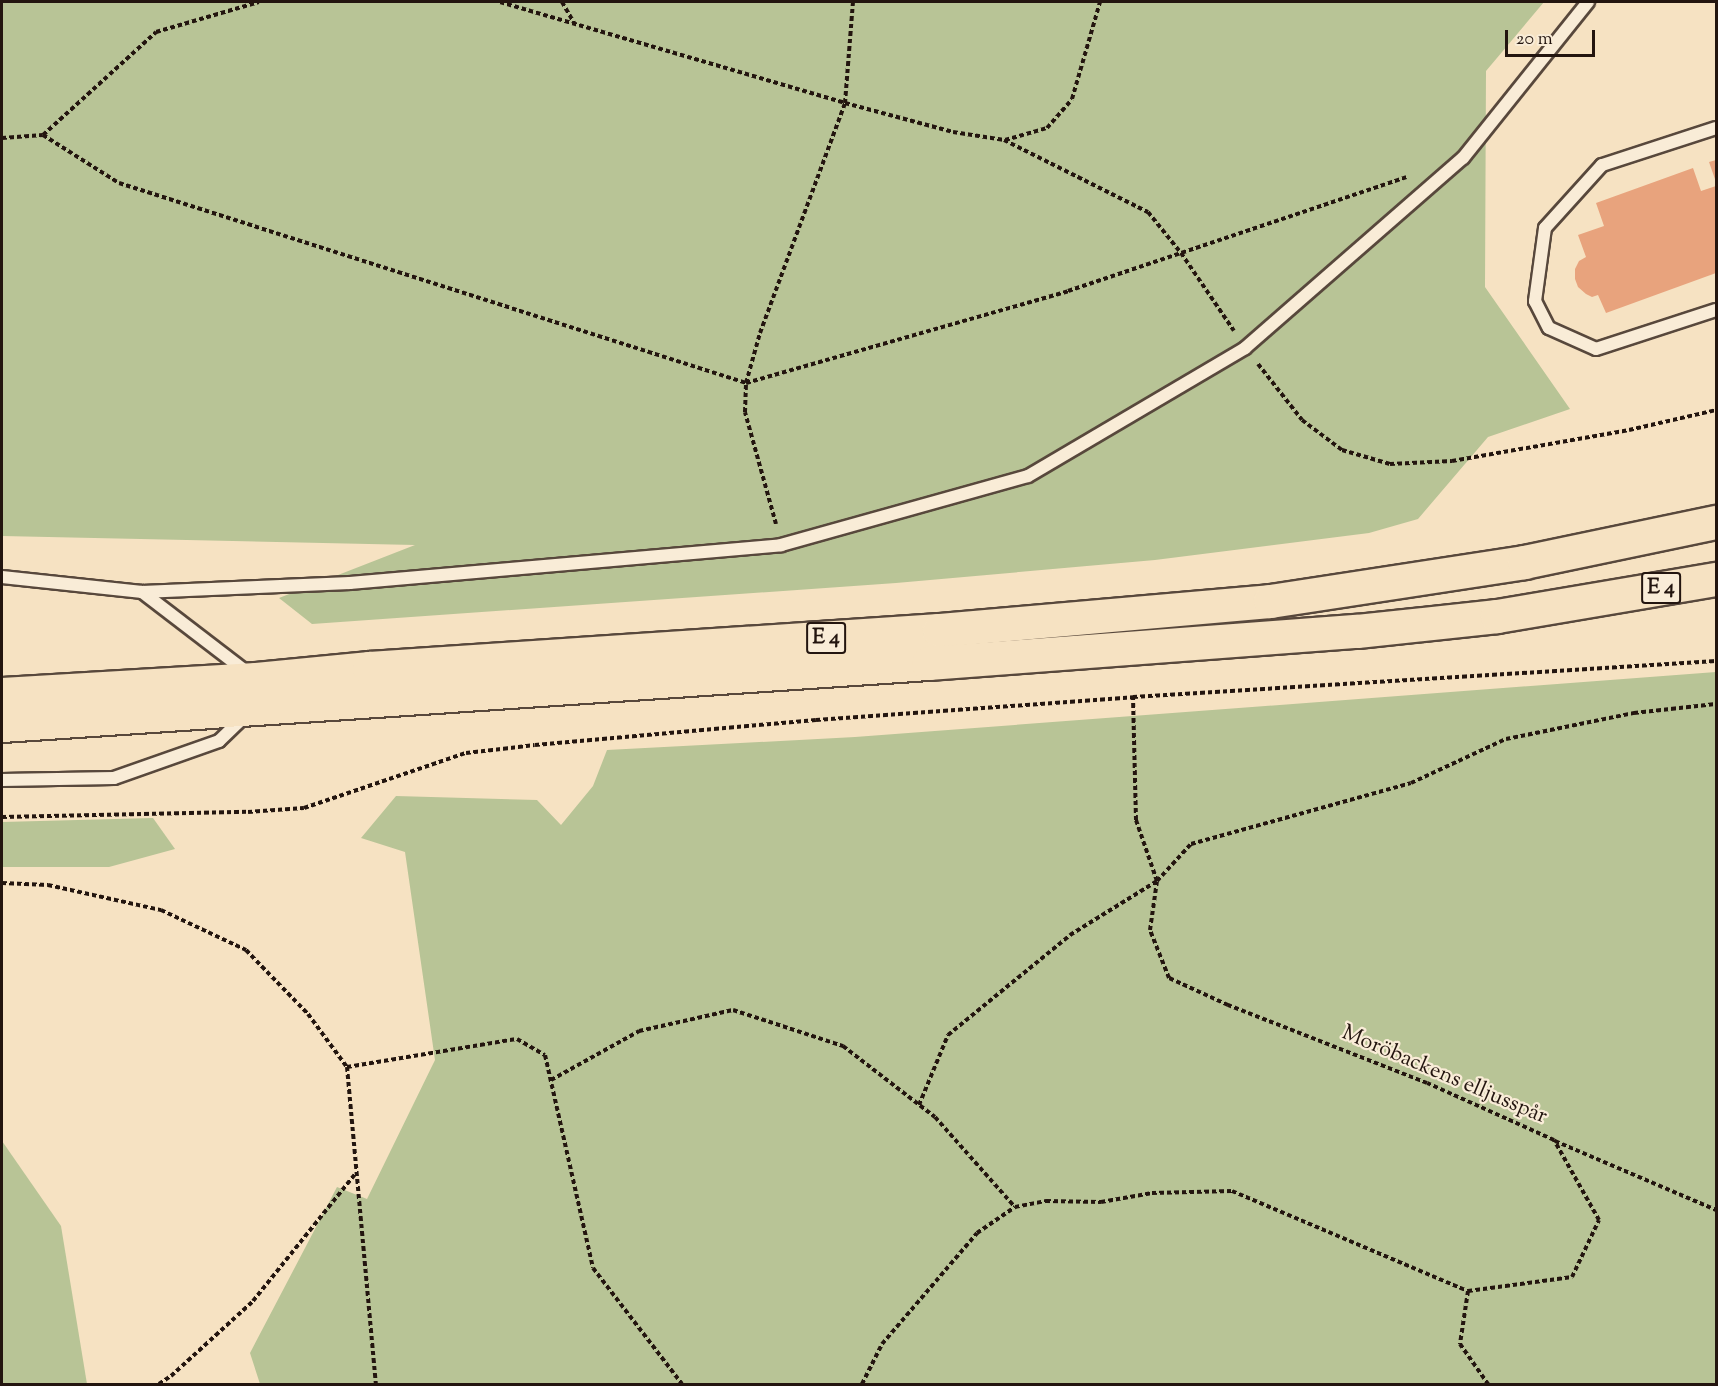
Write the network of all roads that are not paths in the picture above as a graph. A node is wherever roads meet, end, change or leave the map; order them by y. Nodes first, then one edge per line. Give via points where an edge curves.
1 (1588, 2) edge
2 (1716, 128) edge
3 (1716, 310) edge
4 (1716, 522) edge
5 (2, 577) edge
6 (1716, 579) edge
7 (142, 592) junction
8 (255, 693) junction
9 (2, 694) edge
10 (2, 724) edge
11 (2, 780) edge

1 - 7 lane via 1463,158 1245,348 1028,476 782,545 350,583
2 - 3 lane via 1602,165 1545,228 1535,302 1549,328 1596,349
4 - 8 highway, E 4 via 1524,562 1270,601 928,631 369,668
5 - 7 lane
6 - 8 highway, E 4 via 1497,616 1357,631 916,664
7 - 8 lane
8 - 9 highway, E 4
8 - 10 highway, E 4
8 - 11 lane via 219,741 114,778

